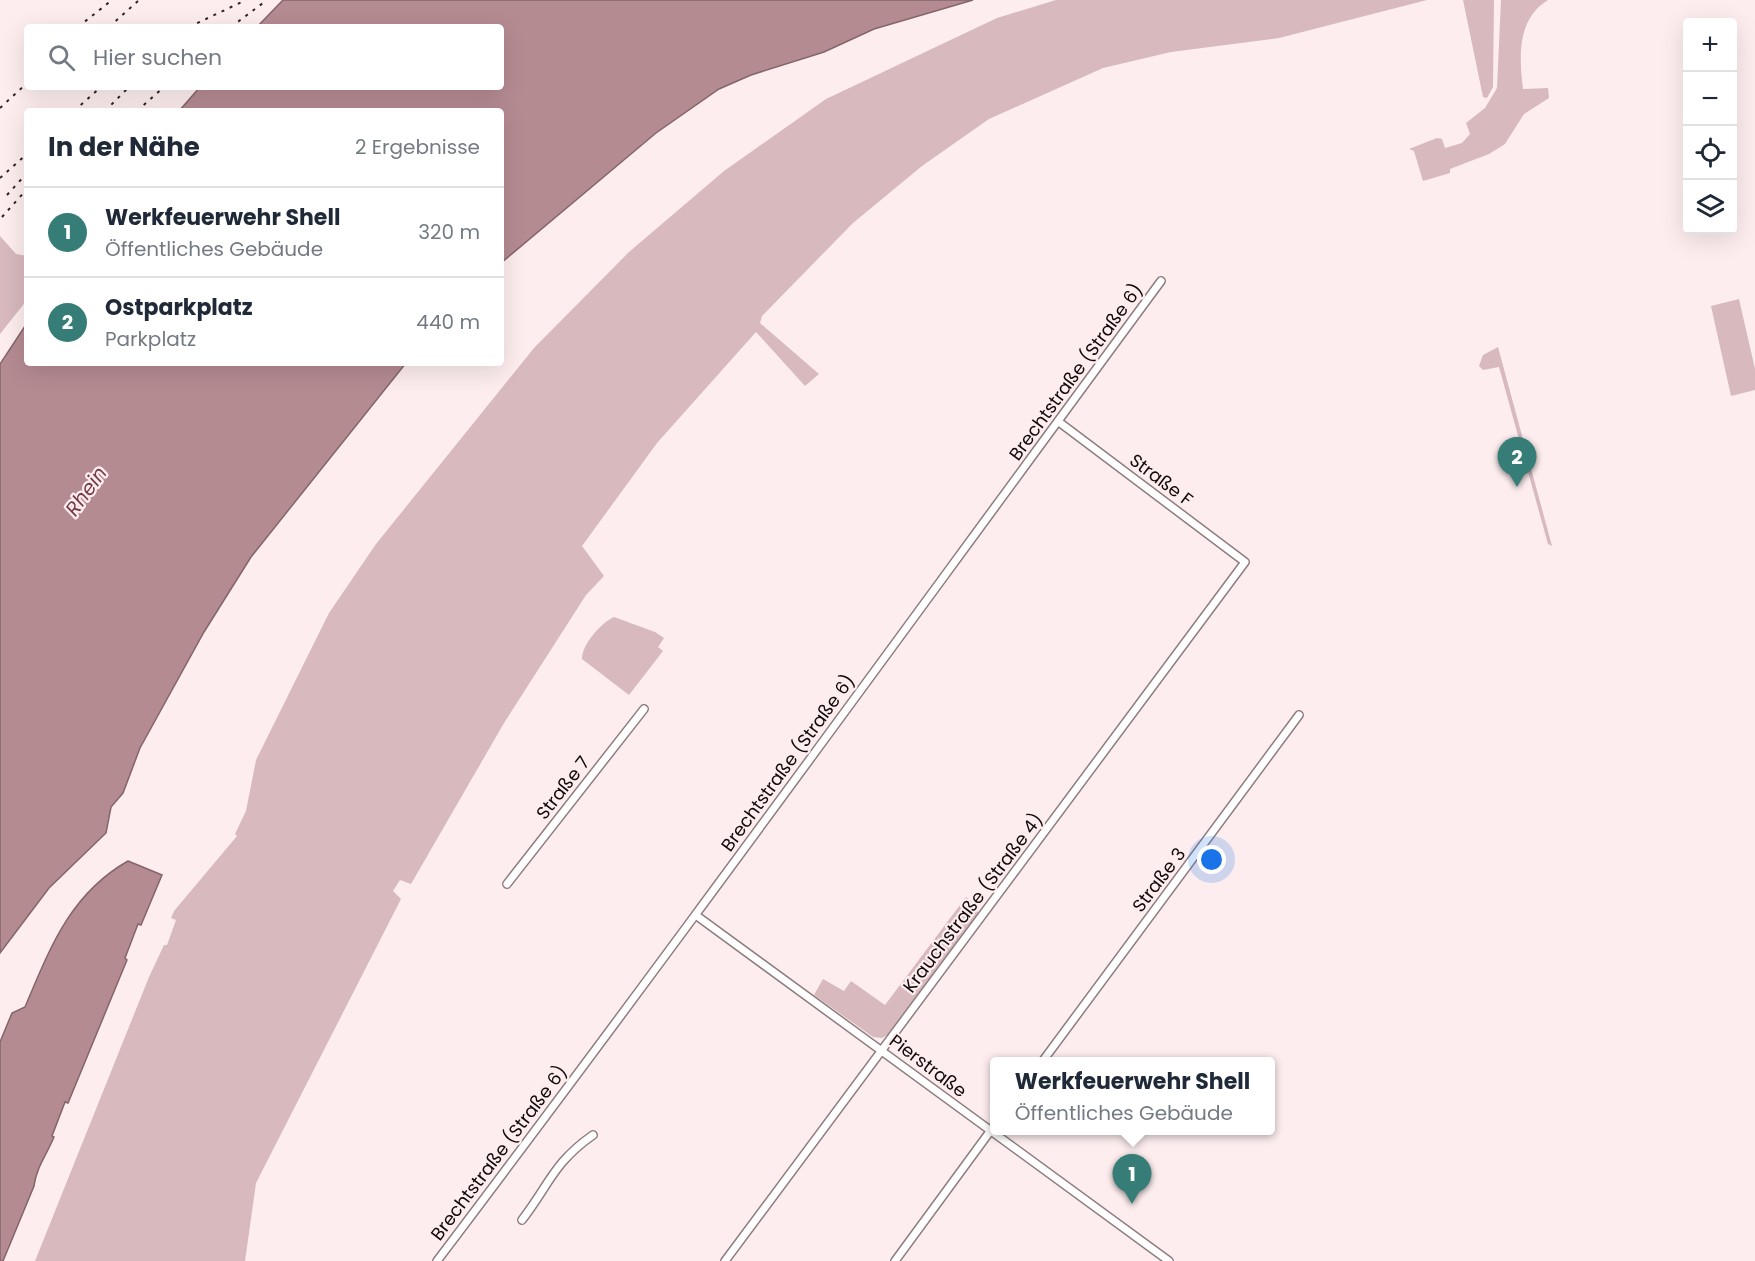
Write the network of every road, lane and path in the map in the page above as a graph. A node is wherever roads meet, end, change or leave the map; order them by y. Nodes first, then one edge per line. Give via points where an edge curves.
1 (1161, 281) dead end
2 (1059, 422) junction
3 (1245, 562) joint
4 (644, 710) dead end
5 (1299, 715) dead end
6 (507, 884) dead end
7 (697, 916) junction
8 (882, 1050) junction
9 (1046, 1057) edge
10 (990, 1127) edge
11 (990, 1131) edge
12 (593, 1135) dead end
13 (1001, 1135) edge
14 (522, 1220) dead end
15 (437, 1261) edge
16 (725, 1261) edge
17 (895, 1261) edge
18 (1169, 1261) edge

1 - 2 street, Brechtstraße (Straße 6)
2 - 3 street, Straße F
2 - 7 street, Brechtstraße (Straße 6) via 824,737
3 - 8 street, Krauchstraße (Straße 4)
4 - 6 street, Straße 7
5 - 9 street, Straße 3
7 - 8 street, Pierstraße
7 - 15 street, Brechtstraße (Straße 6)
8 - 10 street, Pierstraße
8 - 16 street, Krauchstraße (Straße 4)
11 - 17 street
12 - 14 street via 562,1159
13 - 18 street, Pierstraße

